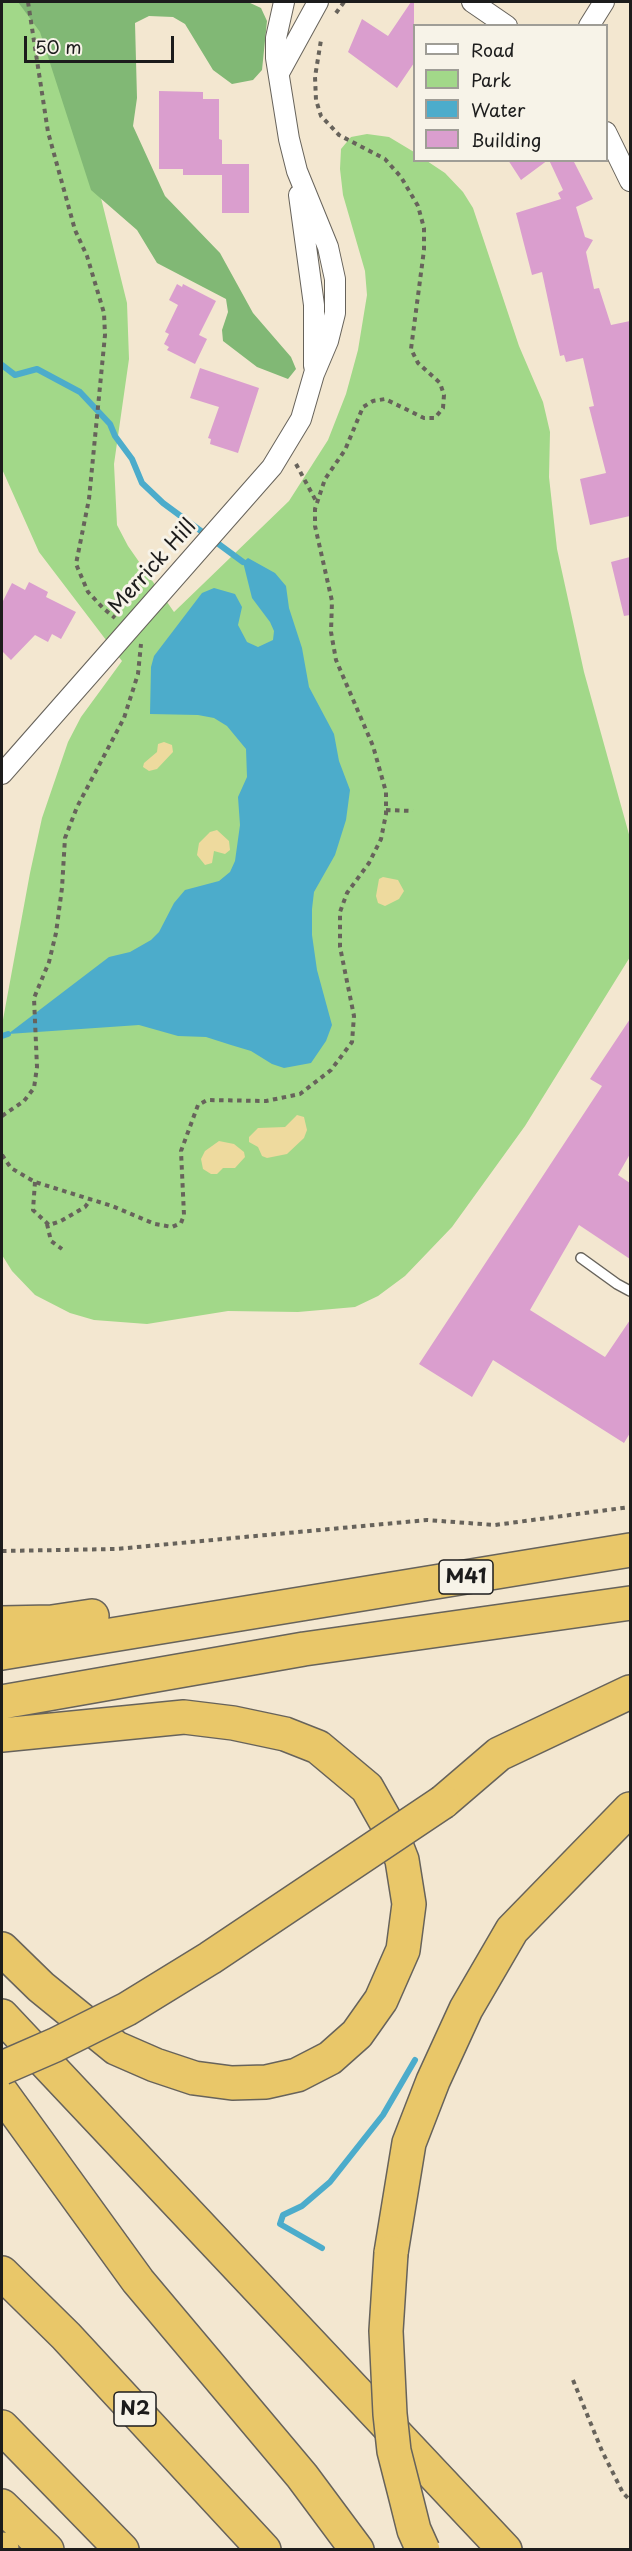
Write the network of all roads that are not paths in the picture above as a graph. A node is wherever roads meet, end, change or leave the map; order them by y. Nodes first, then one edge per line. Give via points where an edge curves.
1 (284, 2) edge
2 (318, 2) edge
3 (472, 2) edge
4 (604, 2) edge
5 (504, 24) edge
6 (590, 24) edge
7 (279, 73) junction
8 (608, 136) edge
9 (630, 182) edge
10 (2, 774) edge
11 (581, 1258) dead end
12 (630, 1291) edge
13 (630, 1550) edge
14 (301, 1603) junction
15 (630, 1603) edge
16 (2, 1623) edge
17 (2, 1653) edge
18 (630, 1692) edge
19 (2, 1702) edge
20 (2, 1735) edge
21 (630, 1809) edge
22 (2, 1949) edge
23 (2, 2016) edge
24 (2, 2068) edge
25 (2, 2093) edge
26 (2, 2273) edge
27 (2, 2427) edge
28 (2, 2506) edge
29 (48, 2550) edge
30 (122, 2550) edge
31 (264, 2550) edge
32 (357, 2550) edge
33 (423, 2550) edge
34 (505, 2550) edge

1 - 7 street, Merrick Hill via 276,38
2 - 7 street
3 - 5 street
4 - 6 street
7 - 10 street, Merrick Hill via 297,171 314,305 314,374 300,419 272,468
8 - 9 street
11 - 12 lane
13 - 14 highway, M41
14 - 16 highway via 204,1600 52,1622
14 - 17 highway, M41
15 - 19 highway, M41 via 304,1649
18 - 24 highway, bridge via 499,1754 443,1802 210,1958 127,2009
20 - 22 highway via 184,1717 285,1734 318,1747 367,1788 402,1860 409,1904 403,1950 381,2000 357,2034 330,2058 297,2075 266,2082 194,2078 116,2048
21 - 33 highway, bridge via 512,1930 466,2008 409,2143 391,2253 386,2331 394,2451
23 - 34 highway
25 - 32 highway via 138,2281 302,2476
26 - 31 highway, N2 via 66,2336
27 - 30 highway
28 - 29 highway

